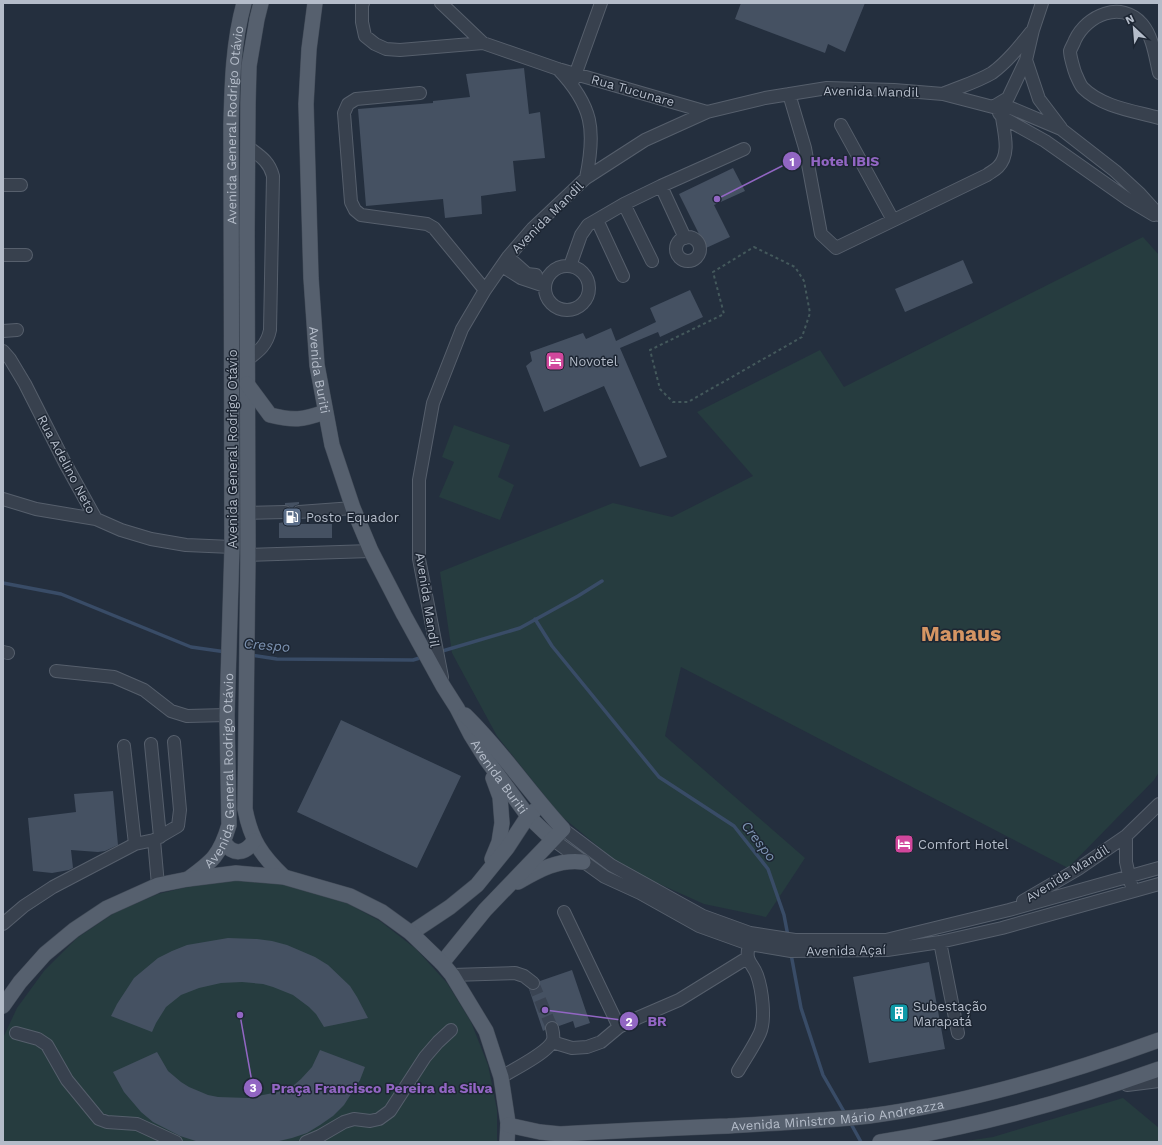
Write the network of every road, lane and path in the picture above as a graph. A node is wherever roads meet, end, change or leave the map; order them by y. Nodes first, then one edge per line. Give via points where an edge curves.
1 (244, 3) edge
2 (261, 3) edge
3 (315, 3) edge
4 (363, 3) edge
5 (441, 3) edge
6 (601, 3) edge
7 (1042, 3) edge
8 (1032, 30) junction
9 (483, 43) junction
10 (1026, 60) junction
11 (1159, 73) edge
12 (574, 79) junction
13 (420, 93) dead end
14 (789, 94) junction
15 (943, 94) junction
16 (993, 107) junction
17 (707, 112) junction
18 (1002, 117) junction
19 (1159, 118) edge
20 (841, 125) dead end
21 (1062, 129) junction
22 (248, 147) junction
23 (744, 149) dead end
24 (586, 178) junction
25 (3, 185) edge
26 (21, 185) dead end
27 (661, 186) junction
28 (624, 204) junction
29 (1159, 216) edge
30 (597, 220) junction
31 (893, 220) junction
32 (685, 238) dead end
33 (3, 255) edge
34 (26, 255) dead end
35 (652, 261) dead end
36 (505, 262) junction
37 (570, 266) junction
38 (623, 276) dead end
39 (546, 282) junction
40 (485, 290) junction
41 (17, 330) dead end
42 (3, 331) edge
43 (650, 350) joint
44 (3, 351) edge
45 (247, 360) junction
46 (247, 384) junction
47 (325, 412) junction
48 (3, 499) edge
49 (352, 508) junction
50 (285, 512) dead end
51 (299, 512) dead end
52 (247, 513) junction
53 (96, 519) junction
54 (232, 547) junction
55 (371, 551) junction
56 (248, 555) junction
57 (56, 671) dead end
58 (443, 686) junction
59 (457, 708) junction
60 (227, 716) junction
61 (174, 742) dead end
62 (151, 744) dead end
63 (124, 746) dead end
64 (486, 759) junction
65 (541, 804) junction
66 (1159, 804) edge
67 (528, 816) junction
68 (563, 828) junction
69 (1126, 836) junction
70 (157, 838) junction
71 (552, 839) junction
72 (254, 841) junction
73 (224, 842) junction
74 (135, 844) junction
75 (583, 862) junction
76 (1159, 868) edge
77 (485, 875) junction
78 (284, 876) junction
79 (1129, 876) junction
80 (188, 879) junction
81 (1159, 884) edge
82 (158, 885) junction
83 (503, 890) junction
84 (1133, 892) junction
85 (1009, 910) junction
86 (564, 912) dead end
87 (3, 924) edge
88 (411, 933) junction
89 (749, 938) junction
90 (940, 942) junction
91 (747, 958) junction
92 (442, 963) junction
93 (452, 975) junction
94 (533, 983) tunnel mouth
95 (3, 1006) edge
96 (619, 1027) junction
97 (552, 1028) tunnel mouth
98 (451, 1030) dead end
99 (958, 1033) dead end
100 (16, 1034) dead end
101 (1159, 1040) edge
102 (552, 1042) junction
103 (738, 1071) dead end
104 (501, 1077) junction
105 (1158, 1078) edge
106 (508, 1125) junction
107 (176, 1142) edge
108 (306, 1142) edge
109 (507, 1142) edge
110 (880, 1142) edge

1 - 54 main road, Avenida General Rodrigo Otávio via 233,67 231,125
2 - 22 main road, Avenida General Rodrigo Otávio via 249,66
3 - 47 main road, Avenida Buriti via 306,104 307,160 317,365
4 - 9 street, Rua Tucunare via 362,22 365,36 386,49
5 - 9 street, Rua Tucunare
6 - 12 street
7 - 8 street
8 - 10 street
8 - 15 street via 1014,54 991,73
9 - 12 street, Rua Tucunare via 558,69
10 - 16 street via 1008,98
10 - 21 street via 1039,100
11 - 19 street via 1152,41 1142,24 1130,14 1115,11 1095,17 1080,31 1070,51 1074,72 1082,87 1096,98
12 - 17 street, Rua Tucunare
12 - 24 street, Rua Tucunare via 589,117 592,136
13 - 40 street via 356,99 348,104 344,113 352,202 355,210 361,215 426,224 434,228
14 - 15 street, Avenida Mandil via 827,88
14 - 17 street, Avenida Mandil
14 - 31 street via 806,148 821,234 836,248
15 - 16 street, Avenida Mandil
16 - 18 street, Avenida Mandil
16 - 21 street, Avenida Mandil via 1011,108
17 - 24 street, Avenida Mandil via 645,140
18 - 29 street, Avenida Mandil via 1045,141 1129,200
18 - 31 street via 1006,146 1005,156 999,166 987,175
20 - 31 street
21 - 29 street, Avenida Mandil via 1115,171
22 - 45 main road, Avenida General Rodrigo Otávio
22 - 45 street via 265,160 271,167 273,176 270,330 264,346
23 - 27 street
24 - 36 street, Avenida Mandil via 533,228
25 - 26 street
27 - 28 street
27 - 32 street
28 - 30 street
28 - 35 street
30 - 37 street via 584,229
30 - 38 street
33 - 34 street
36 - 39 street
36 - 40 street, Avenida Mandil
37 - 39 street via 557,269
37 - 39 street via 585,274 590,288 589,296 580,307 564,311 550,304 546,296
40 - 58 street, Avenida Mandil via 462,329 434,403 419,480 419,559
41 - 42 street
43 - 43 path via 660,389 673,402 688,402 802,337 810,313 804,281 795,267 754,247 713,272 724,314
44 - 53 street, Rua Adelino Neto via 25,384
45 - 46 main road, Avenida General Rodrigo Otávio
46 - 47 main road via 270,415 289,420 305,419
46 - 52 main road, Avenida General Rodrigo Otávio
47 - 49 main road, Avenida Buriti via 332,445
48 - 53 street via 36,510
49 - 51 street
49 - 55 main road, Avenida Buriti
50 - 52 street
52 - 56 main road, Avenida General Rodrigo Otávio
53 - 54 street, Rua Adelino Neto via 151,539 186,545
54 - 60 main road, Avenida General Rodrigo Otávio
55 - 56 street
55 - 58 main road, Avenida Buriti
56 - 72 main road, Avenida General Rodrigo Otávio via 245,809
57 - 60 street via 114,677 144,690 171,710 187,716
58 - 59 main road, Avenida Buriti
59 - 64 main road, Avenida Buriti
59 - 65 main road, Avenida Buriti via 483,733
60 - 73 main road, Avenida General Rodrigo Otávio via 229,825
61 - 70 street via 180,810 178,826
62 - 70 street
63 - 74 street
64 - 67 main road, Avenida Buriti
64 - 77 main road via 500,797 502,823 499,842
65 - 67 main road
65 - 68 main road, Avenida Buriti
66 - 69 street, Avenida Mandil
67 - 71 main road, Avenida Buriti
67 - 77 main road
68 - 71 main road
68 - 89 street, Avenida Açaí via 610,865
69 - 79 street, Avenida Mandil via 1125,854
69 - 85 street, Avenida Mandil via 1078,869
70 - 74 street
70 - 82 street
71 - 75 street, Avenida Açaí
71 - 83 main road
72 - 73 main road via 242,852 233,851
72 - 78 main road, Avenida General Rodrigo Otávio
73 - 80 main road, Avenida General Rodrigo Otávio via 216,855
74 - 87 street via 53,887
75 - 83 main road via 571,860 542,868
75 - 89 street, Avenida Açaí via 605,877 699,926
76 - 79 street, Avenida Açaí
77 - 88 main road via 450,907
78 - 80 main road via 236,873
78 - 88 main road via 350,896 382,912
79 - 84 street, Avenida Mandil
79 - 85 street, Avenida Açaí
80 - 82 main road
81 - 84 street, Avenida Açaí
82 - 95 main road via 107,908 74,930 45,954
83 - 92 main road
84 - 90 street, Avenida Açaí
85 - 89 street, Avenida Açaí via 886,940
86 - 96 street
88 - 92 main road
89 - 90 street, Avenida Açaí via 791,951 887,950
89 - 91 street
90 - 99 street
91 - 96 street via 679,1000
91 - 103 street via 757,974 763,1014 761,1032
92 - 93 main road
93 - 94 street via 515,973
93 - 104 main road via 486,1031
96 - 102 street via 601,1042 587,1047 572,1048
97 - 102 street
98 - 108 street via 425,1057 390,1111 370,1121 354,1119 344,1122
100 - 107 street via 38,1039 47,1045 67,1080 99,1119 137,1124
101 - 106 main road, Avenida Ministro Mário Andreazza via 1045,1078 948,1103 870,1116 811,1122 560,1134
102 - 104 street via 544,1052
104 - 106 main road
105 - 110 main road, Avenida Ministro Mário Andreazza via 1109,1086 999,1118
106 - 109 main road

